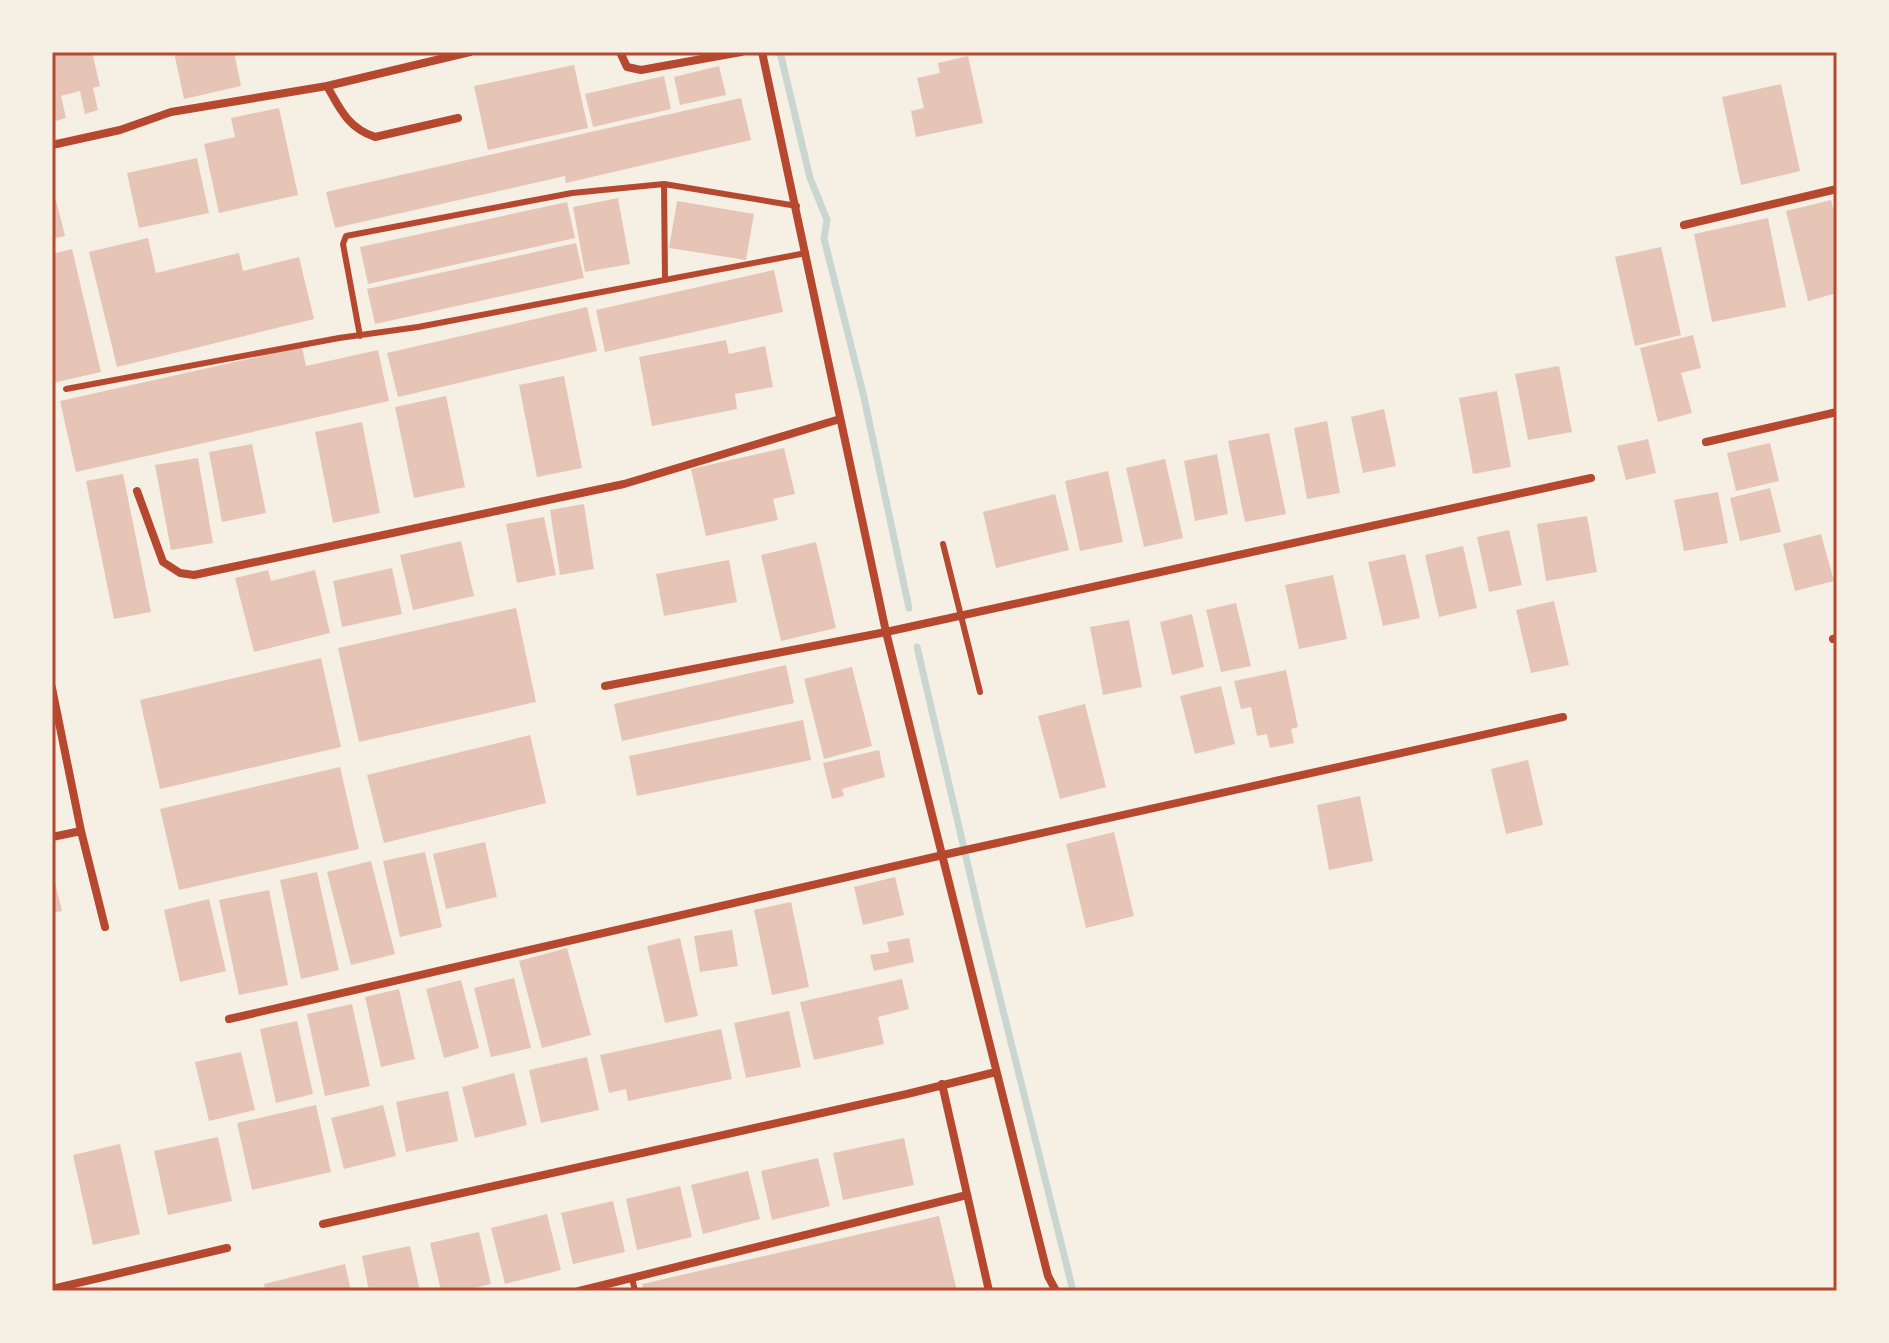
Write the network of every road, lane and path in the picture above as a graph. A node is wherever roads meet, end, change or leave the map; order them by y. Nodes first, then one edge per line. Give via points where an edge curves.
1 (470, 52) edge
2 (620, 52) edge
3 (741, 52) edge
4 (762, 52) edge
5 (327, 86) junction
6 (458, 118) dead end
7 (52, 145) edge
8 (664, 184) junction
9 (1837, 189) edge
10 (797, 206) junction
11 (1684, 225) dead end
12 (806, 253) junction
13 (665, 279) junction
14 (360, 336) junction
15 (66, 389) dead end
16 (1837, 412) edge
17 (840, 419) junction
18 (1706, 442) dead end
19 (1591, 478) dead end
20 (137, 491) dead end
21 (943, 544) dead end
22 (961, 613) junction
23 (886, 632) junction
24 (605, 686) dead end
25 (52, 688) edge
26 (980, 692) dead end
27 (1563, 717) dead end
28 (56, 720) edge
29 (81, 831) junction
30 (52, 837) edge
31 (943, 855) junction
32 (105, 927) dead end
33 (229, 1019) dead end
34 (996, 1072) junction
35 (942, 1084) junction
36 (967, 1195) junction
37 (323, 1224) dead end
38 (227, 1248) dead end
39 (1048, 1276) junction
40 (632, 1278) junction
41 (52, 1289) edge
42 (579, 1291) edge
43 (635, 1291) edge
44 (989, 1291) edge
45 (1046, 1291) edge
46 (1056, 1291) edge

1 - 5 street
2 - 3 street via 627,67 641,70
4 - 10 street
5 - 6 street via 345,120 375,137
5 - 7 street via 171,112
8 - 10 lane
8 - 13 lane
8 - 14 lane via 572,193 346,236 343,244
9 - 11 street
10 - 12 street
12 - 13 lane
12 - 17 street
13 - 14 lane
14 - 15 lane
16 - 18 street
17 - 20 street via 624,484 194,575 163,562
17 - 23 street
19 - 22 street
21 - 22 lane
22 - 23 street
22 - 26 lane
23 - 24 street
23 - 31 street
25 - 28 street
27 - 31 street
28 - 29 street
29 - 30 street
29 - 32 street
31 - 33 street
31 - 34 street
34 - 35 street
34 - 39 street
35 - 36 street
35 - 37 street
36 - 40 street
36 - 44 street
38 - 41 street
39 - 45 street
39 - 46 street
40 - 42 street
40 - 43 lane

